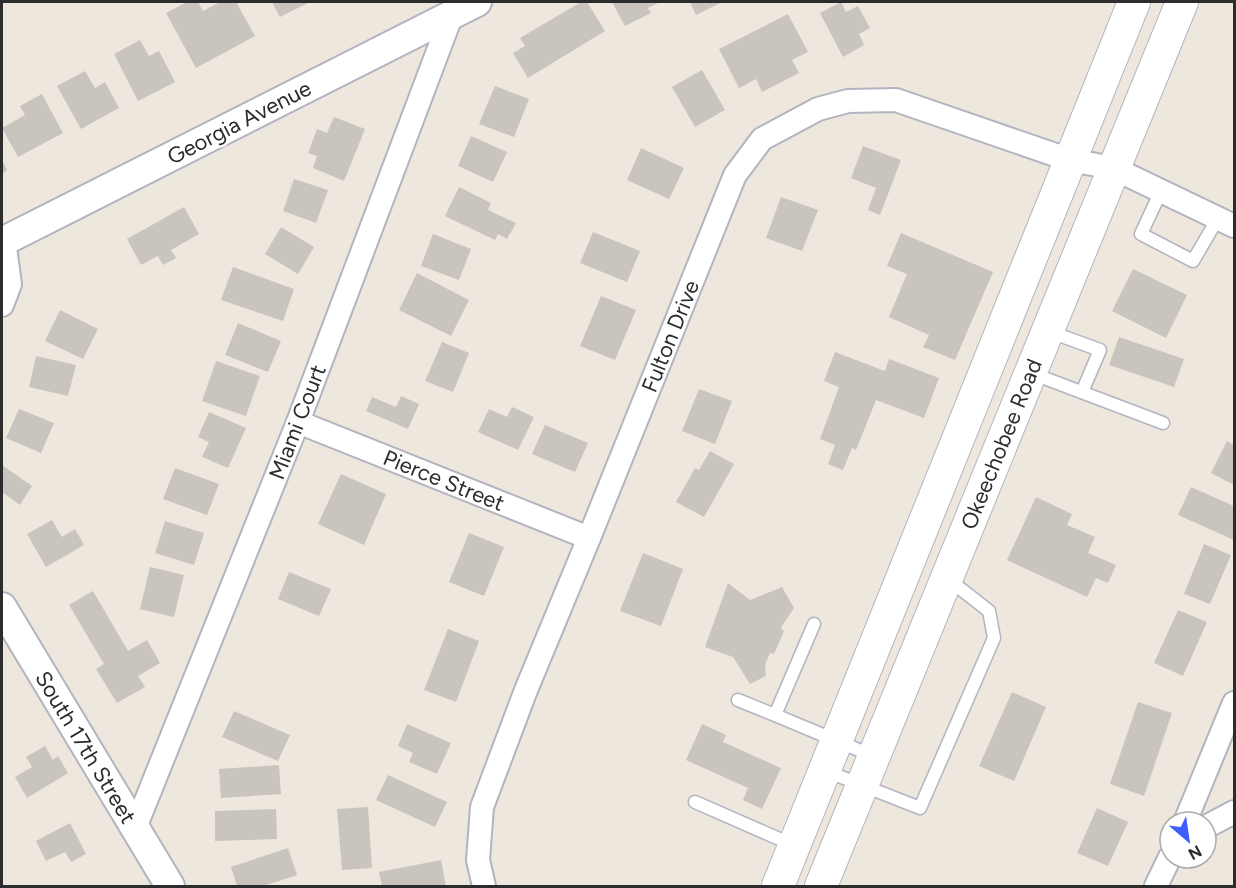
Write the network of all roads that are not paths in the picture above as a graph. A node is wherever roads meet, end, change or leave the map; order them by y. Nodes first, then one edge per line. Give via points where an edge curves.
1 (1134, 2) edge
2 (1182, 2) edge
3 (470, 5) edge
4 (1070, 160) junction
5 (1113, 168) junction
6 (1161, 191) junction
7 (1226, 222) edge
8 (3, 241) edge
9 (2, 305) edge
10 (1047, 330) junction
11 (1030, 373) junction
12 (1082, 392) junction
13 (298, 422) junction
14 (1162, 423) dead end
15 (589, 538) junction
16 (946, 578) junction
17 (3, 614) edge
18 (814, 624) dead end
19 (738, 700) dead end
20 (1234, 703) edge
21 (775, 715) junction
22 (836, 742) junction
23 (874, 757) junction
24 (825, 770) junction
25 (862, 786) junction
26 (695, 802) dead end
27 (1190, 810) edge
28 (1234, 812) edge
29 (1218, 820) edge
30 (135, 828) junction
31 (795, 846) junction
32 (1164, 870) edge
33 (170, 886) edge
34 (484, 886) edge
35 (778, 886) edge
36 (821, 886) edge
37 (1156, 886) edge

1 - 4 main road, Okeechobee Road
2 - 5 main road, Okeechobee Road
3 - 8 street, Georgia Avenue
3 - 13 street, Miami Court
4 - 5 street, Fulton Drive
4 - 15 street, Fulton Drive via 896,100 848,101 818,109 762,139 735,175
4 - 22 main road, Okeechobee Road
5 - 6 street, Fulton Drive
5 - 10 main road, Okeechobee Road
6 - 7 street, Fulton Drive
6 - 7 lane via 1140,234 1193,261
8 - 9 street via 10,284
10 - 11 main road, Okeechobee Road
10 - 12 lane via 1100,350
11 - 12 lane
11 - 16 main road, Okeechobee Road
12 - 14 lane
13 - 15 street, Pierce Street
13 - 30 street, Miami Court
15 - 34 street, Fulton Drive via 482,807 478,860
16 - 23 main road, Okeechobee Road
16 - 25 lane via 989,611 994,638 920,808
17 - 30 street, South 17th Street
18 - 21 lane
19 - 21 lane
20 - 27 street
21 - 22 lane
22 - 23 lane
22 - 24 main road, Okeechobee Road
23 - 25 main road, Okeechobee Road
24 - 25 lane
24 - 31 main road, Okeechobee Road
25 - 36 main road, Okeechobee Road
26 - 31 lane
28 - 29 street
30 - 33 street, South 17th Street
31 - 35 main road, Okeechobee Road
32 - 37 street

